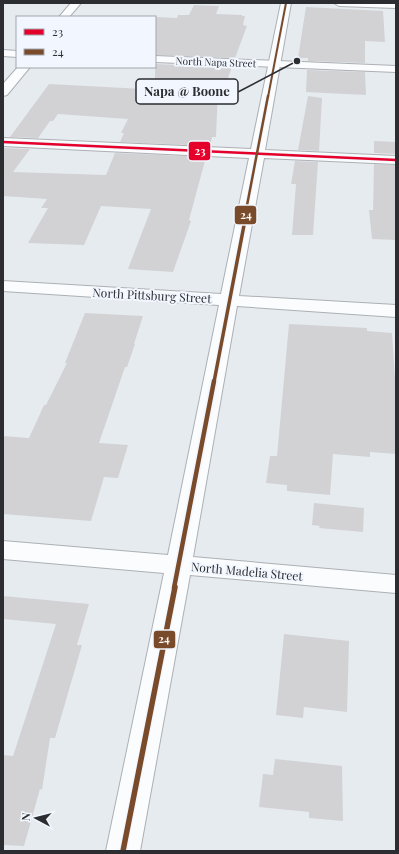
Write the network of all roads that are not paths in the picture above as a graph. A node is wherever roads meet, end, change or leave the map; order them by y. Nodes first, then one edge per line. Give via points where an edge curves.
1 (76, 3) edge
2 (286, 3) edge
3 (339, 3) edge
4 (396, 5) edge
5 (65, 16) edge
6 (3, 53) edge
7 (16, 54) edge
8 (156, 59) edge
9 (273, 64) junction
10 (23, 68) edge
11 (396, 69) edge
12 (3, 92) edge
13 (3, 142) edge
14 (256, 154) junction
15 (396, 160) edge
16 (3, 286) edge
17 (229, 299) junction
18 (396, 311) edge
19 (3, 550) edge
20 (179, 565) junction
21 (396, 584) edge
22 (123, 851) edge

1 - 5 street
2 - 9 street
3 - 4 street
6 - 7 street
8 - 9 street, North Napa Street
9 - 11 street, North Napa Street
9 - 14 street
10 - 12 street
13 - 14 street
14 - 15 street
14 - 17 street
16 - 17 street, North Pittsburg Street
17 - 18 street, North Pittsburg Street
17 - 20 street
19 - 20 street, North Madelia Street
20 - 21 street, North Madelia Street
20 - 22 street

